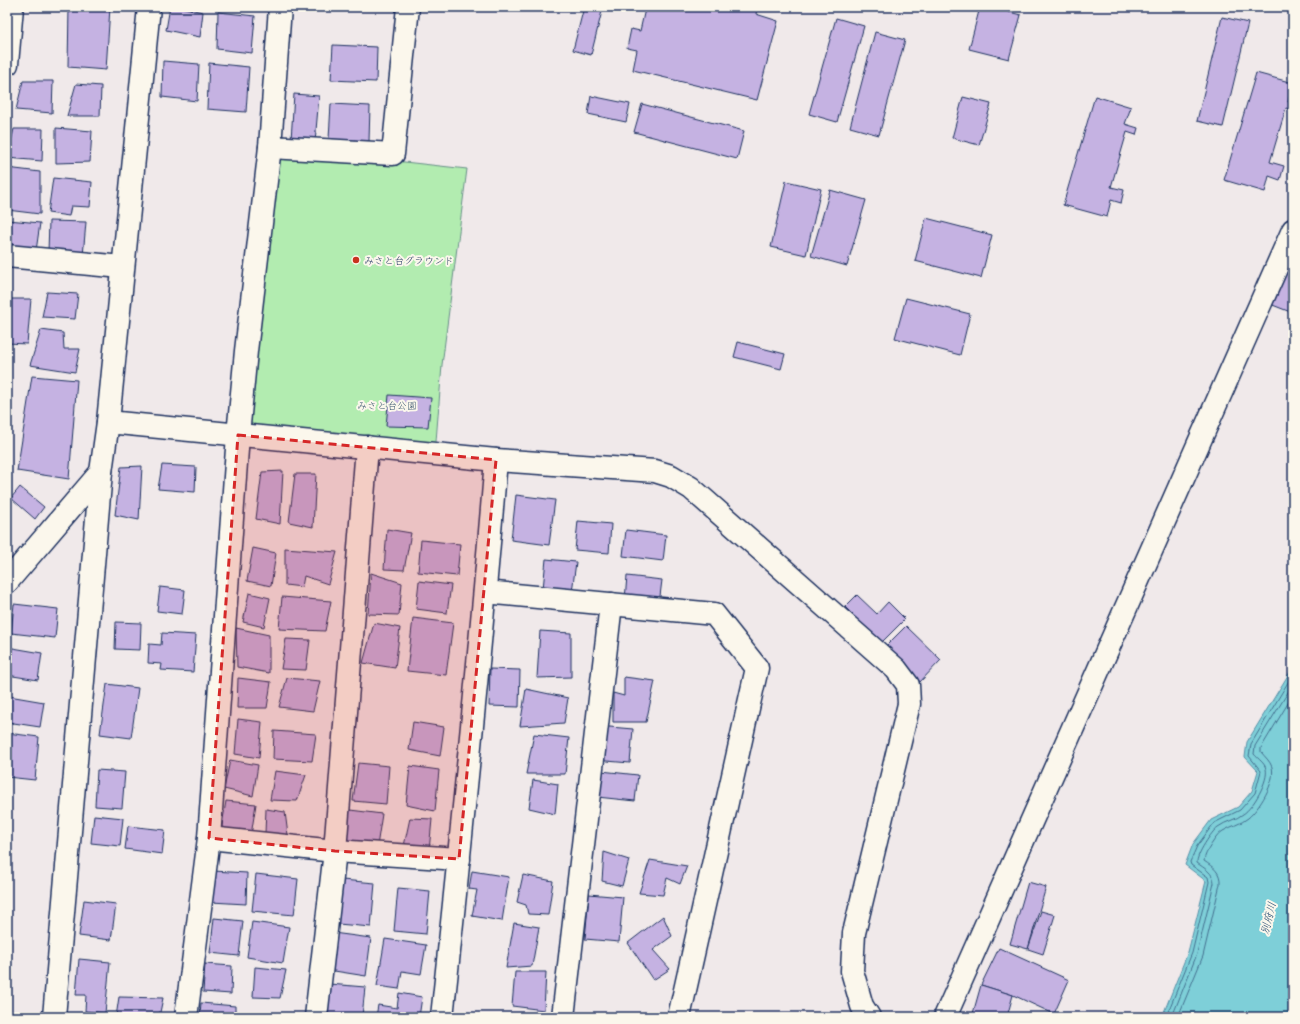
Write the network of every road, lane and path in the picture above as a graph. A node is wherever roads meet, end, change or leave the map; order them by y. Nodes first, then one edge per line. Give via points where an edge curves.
1 (12, 7) edge
2 (149, 7) edge
3 (280, 7) edge
4 (408, 7) edge
5 (7, 64) edge
6 (270, 147) junction
7 (1293, 230) edge
8 (7, 256) edge
9 (122, 267) junction
10 (108, 422) junction
11 (238, 435) junction
12 (367, 447) junction
13 (496, 460) junction
14 (101, 472) junction
15 (7, 582) edge
16 (485, 592) junction
17 (611, 604) junction
18 (209, 838) junction
19 (335, 851) junction
20 (459, 859) junction
21 (54, 1017) edge
22 (186, 1017) edge
23 (316, 1017) edge
24 (442, 1017) edge
25 (563, 1017) edge
26 (679, 1017) edge
27 (869, 1017) edge
28 (945, 1017) edge

1 - 5 street
2 - 9 street
3 - 6 street
4 - 6 street via 393,154
6 - 11 street
7 - 28 street
8 - 9 street
9 - 10 street
10 - 11 street
10 - 14 street
11 - 12 street
11 - 18 street
12 - 13 street
12 - 19 street
13 - 16 street
13 - 27 street via 656,471 671,476 691,488 896,670 908,684 909,704 854,933 852,972 862,1006
14 - 15 street
14 - 21 street
16 - 17 street
16 - 20 street
17 - 25 street
17 - 26 street via 714,614 756,668
18 - 19 street
18 - 22 street
19 - 20 street
19 - 23 street
20 - 24 street

